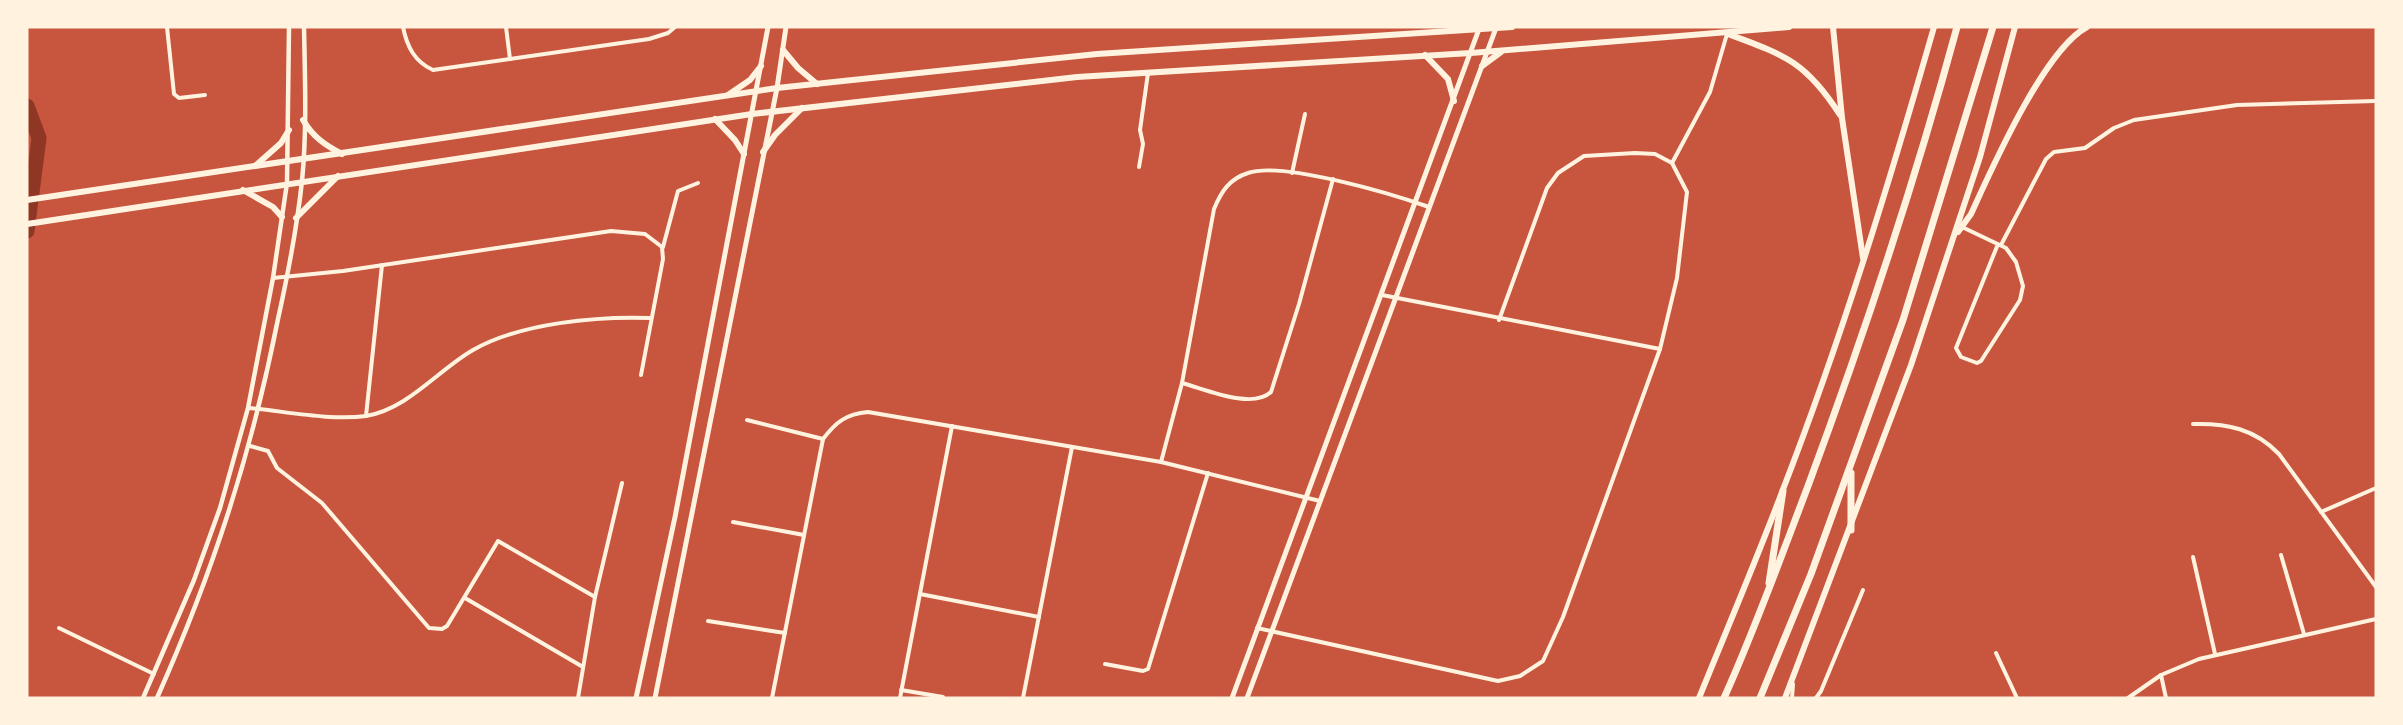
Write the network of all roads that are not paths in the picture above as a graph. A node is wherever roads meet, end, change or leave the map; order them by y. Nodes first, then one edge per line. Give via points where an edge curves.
1 (167, 27) edge
2 (289, 27) edge
3 (303, 27) edge
4 (403, 27) edge
5 (506, 27) edge
6 (675, 27) edge
7 (768, 27) edge
8 (786, 27) edge
9 (1439, 27) edge
10 (1512, 27) edge
11 (1789, 27) edge
12 (1833, 27) edge
13 (1934, 27) edge
14 (1957, 27) edge
15 (1993, 27) edge
16 (2015, 27) edge
17 (2074, 27) edge
18 (2087, 27) edge
19 (1479, 28) edge
20 (1496, 28) edge
21 (1430, 32) junction
22 (1728, 34) junction
23 (2073, 35) junction
24 (783, 50) junction
25 (1505, 51) junction
26 (1487, 52) junction
27 (1472, 53) junction
28 (1425, 56) junction
29 (510, 59) junction
30 (761, 66) junction
31 (1482, 66) junction
32 (1148, 72) junction
33 (817, 84) junction
34 (777, 88) junction
35 (757, 91) junction
36 (205, 95) dead end
37 (727, 96) junction
38 (1454, 101) junction
39 (2376, 101) edge
40 (802, 108) junction
41 (771, 112) junction
42 (752, 114) junction
43 (1305, 114) dead end
44 (1842, 118) junction
45 (715, 119) junction
46 (303, 120) junction
47 (289, 130) junction
48 (763, 152) junction
49 (343, 154) junction
50 (744, 154) junction
51 (303, 160) junction
52 (288, 162) junction
53 (1672, 163) junction
54 (254, 167) junction
55 (1139, 167) dead end
56 (1292, 173) junction
57 (339, 175) junction
58 (1334, 179) junction
59 (302, 181) junction
60 (287, 183) junction
61 (698, 183) dead end
62 (243, 190) junction
63 (27, 200) edge
64 (1413, 201) junction
65 (1429, 207) junction
66 (282, 217) junction
67 (296, 218) junction
68 (27, 224) edge
69 (1962, 227) junction
70 (1954, 237) junction
71 (2000, 245) junction
72 (662, 248) junction
73 (1863, 260) junction
74 (382, 265) junction
75 (273, 278) junction
76 (287, 278) junction
77 (1382, 296) junction
78 (1395, 298) junction
79 (651, 318) junction
80 (1499, 320) junction
81 (1660, 349) junction
82 (641, 375) dead end
83 (1182, 383) junction
84 (248, 408) junction
85 (260, 409) junction
86 (366, 416) junction
87 (747, 420) dead end
88 (2193, 424) dead end
89 (952, 426) junction
90 (823, 439) junction
91 (250, 446) junction
92 (1072, 447) junction
93 (1161, 462) junction
94 (1851, 466) junction
95 (1208, 473) junction
96 (622, 483) dead end
97 (2376, 488) edge
98 (1783, 491) junction
99 (1305, 496) junction
100 (1320, 501) junction
101 (2321, 512) junction
102 (733, 522) dead end
103 (1851, 530) junction
104 (804, 536) junction
105 (2281, 555) dead end
106 (2193, 557) dead end
107 (1770, 587) junction
108 (2376, 587) edge
109 (1863, 590) dead end
110 (920, 594) junction
111 (595, 597) junction
112 (465, 598) junction
113 (1039, 618) junction
114 (2376, 619) edge
115 (708, 621) dead end
116 (59, 628) dead end
117 (1256, 628) junction
118 (1272, 632) junction
119 (785, 633) junction
120 (2304, 634) junction
121 (1996, 653) dead end
122 (2215, 654) junction
123 (1105, 664) dead end
124 (583, 667) junction
125 (154, 674) junction
126 (2161, 675) junction
127 (1793, 680) junction
128 (902, 690) junction
129 (143, 698) edge
130 (157, 698) edge
131 (578, 698) edge
132 (636, 698) edge
133 (655, 698) edge
134 (772, 698) edge
135 (900, 698) edge
136 (944, 698) edge
137 (1023, 698) edge
138 (1232, 698) edge
139 (1247, 698) edge
140 (1699, 698) edge
141 (1724, 698) edge
142 (1760, 698) edge
143 (1785, 698) edge
144 (1792, 698) edge
145 (1816, 698) edge
146 (2017, 698) edge
147 (2128, 698) edge
148 (2166, 698) edge

1 - 36 street via 174,94 179,98
2 - 47 street
3 - 46 street
4 - 29 street via 420,64 433,70
5 - 29 street
6 - 29 street via 649,39
7 - 30 main road
8 - 24 main road
9 - 21 main road
10 - 20 main road
11 - 22 main road
12 - 44 main road
13 - 73 main road
14 - 107 highway via 1890,253
15 - 94 highway via 1903,320
16 - 70 main road
17 - 23 main road
18 - 23 main road
19 - 20 main road
19 - 21 main road
19 - 27 main road
20 - 26 main road
21 - 33 main road via 1096,54
22 - 25 main road
22 - 44 main road via 1763,46 1806,70
22 - 53 street via 1710,92
23 - 69 main road via 2043,74
24 - 33 main road
24 - 34 main road
25 - 26 main road
25 - 31 main road
26 - 27 main road
26 - 31 main road
27 - 28 main road
27 - 38 main road
28 - 32 main road
28 - 38 main road via 1448,79
30 - 35 main road
30 - 37 main road via 750,80
31 - 65 main road
32 - 40 main road
32 - 55 street
33 - 34 main road
34 - 35 main road
34 - 41 main road
35 - 37 main road
35 - 42 main road
37 - 49 main road
38 - 64 main road
39 - 71 street via 2237,105 2124,123 2085,148 2054,152 2046,159
40 - 41 main road
40 - 48 main road
41 - 42 main road
41 - 48 main road
42 - 45 main road
42 - 50 main road
43 - 56 street
44 - 73 main road
45 - 50 main road
45 - 57 main road
46 - 49 main road via 310,133
46 - 51 street
47 - 52 street
47 - 54 main road via 281,143
48 - 133 main road
49 - 51 main road
50 - 132 main road via 675,517
51 - 52 main road
51 - 59 street
52 - 54 main road
52 - 60 street
53 - 80 street via 1655,154 1584,156 1558,173 1547,188
53 - 81 street via 1687,192 1677,278
54 - 63 main road
56 - 58 street
56 - 83 street via 1266,169 1248,172 1221,191 1214,209
57 - 59 main road
57 - 67 main road
58 - 64 street
58 - 83 street via 1271,392 1260,400 1244,400
59 - 60 main road
59 - 67 street
60 - 62 main road
60 - 66 street
61 - 72 street via 678,191
62 - 66 main road via 256,195
62 - 68 main road
64 - 65 street
64 - 77 main road
65 - 78 main road
66 - 75 street
67 - 76 street
69 - 70 main road
69 - 71 street
70 - 103 main road
71 - 71 street via 1956,348 1961,357 1977,363 2022,293 2013,255
72 - 74 street via 645,234 611,231
72 - 79 street
73 - 98 main road
74 - 76 street
74 - 86 street
75 - 76 street
75 - 84 street
76 - 85 street
77 - 78 street
77 - 99 main road
78 - 80 street
78 - 100 main road
79 - 82 street
79 - 86 street via 534,328 503,337 475,349 397,404
80 - 81 street
81 - 118 street via 1550,651 1533,669 1498,681
83 - 93 street
84 - 85 street
84 - 125 street via 201,562
85 - 86 street
85 - 91 street
87 - 90 street
88 - 101 street via 2234,427 2259,436 2279,454
89 - 90 street via 868,412 850,414
89 - 92 street
89 - 110 street
90 - 104 street
91 - 112 street via 268,451 277,468 322,503 429,627 447,626
91 - 130 street via 205,585
92 - 93 street
92 - 113 street
93 - 95 street
94 - 103 highway
94 - 142 highway
95 - 99 street
95 - 123 street via 1148,669
96 - 111 street
97 - 101 street
98 - 107 highway
98 - 140 main road
99 - 100 street
99 - 117 main road
100 - 118 main road
101 - 108 street
102 - 104 street
103 - 127 main road
104 - 119 street
105 - 120 street
106 - 122 street
107 - 141 highway
109 - 145 street
110 - 113 street
110 - 128 street
111 - 112 street via 498,541
111 - 124 street
112 - 124 street
113 - 137 street
114 - 120 street
115 - 119 street
116 - 125 street
117 - 118 street
117 - 138 main road
118 - 139 main road
119 - 134 street
120 - 122 street
121 - 146 street
122 - 126 street
124 - 131 street
125 - 129 street
126 - 147 street
126 - 148 street
127 - 143 main road
127 - 144 street
128 - 135 street
128 - 136 street

